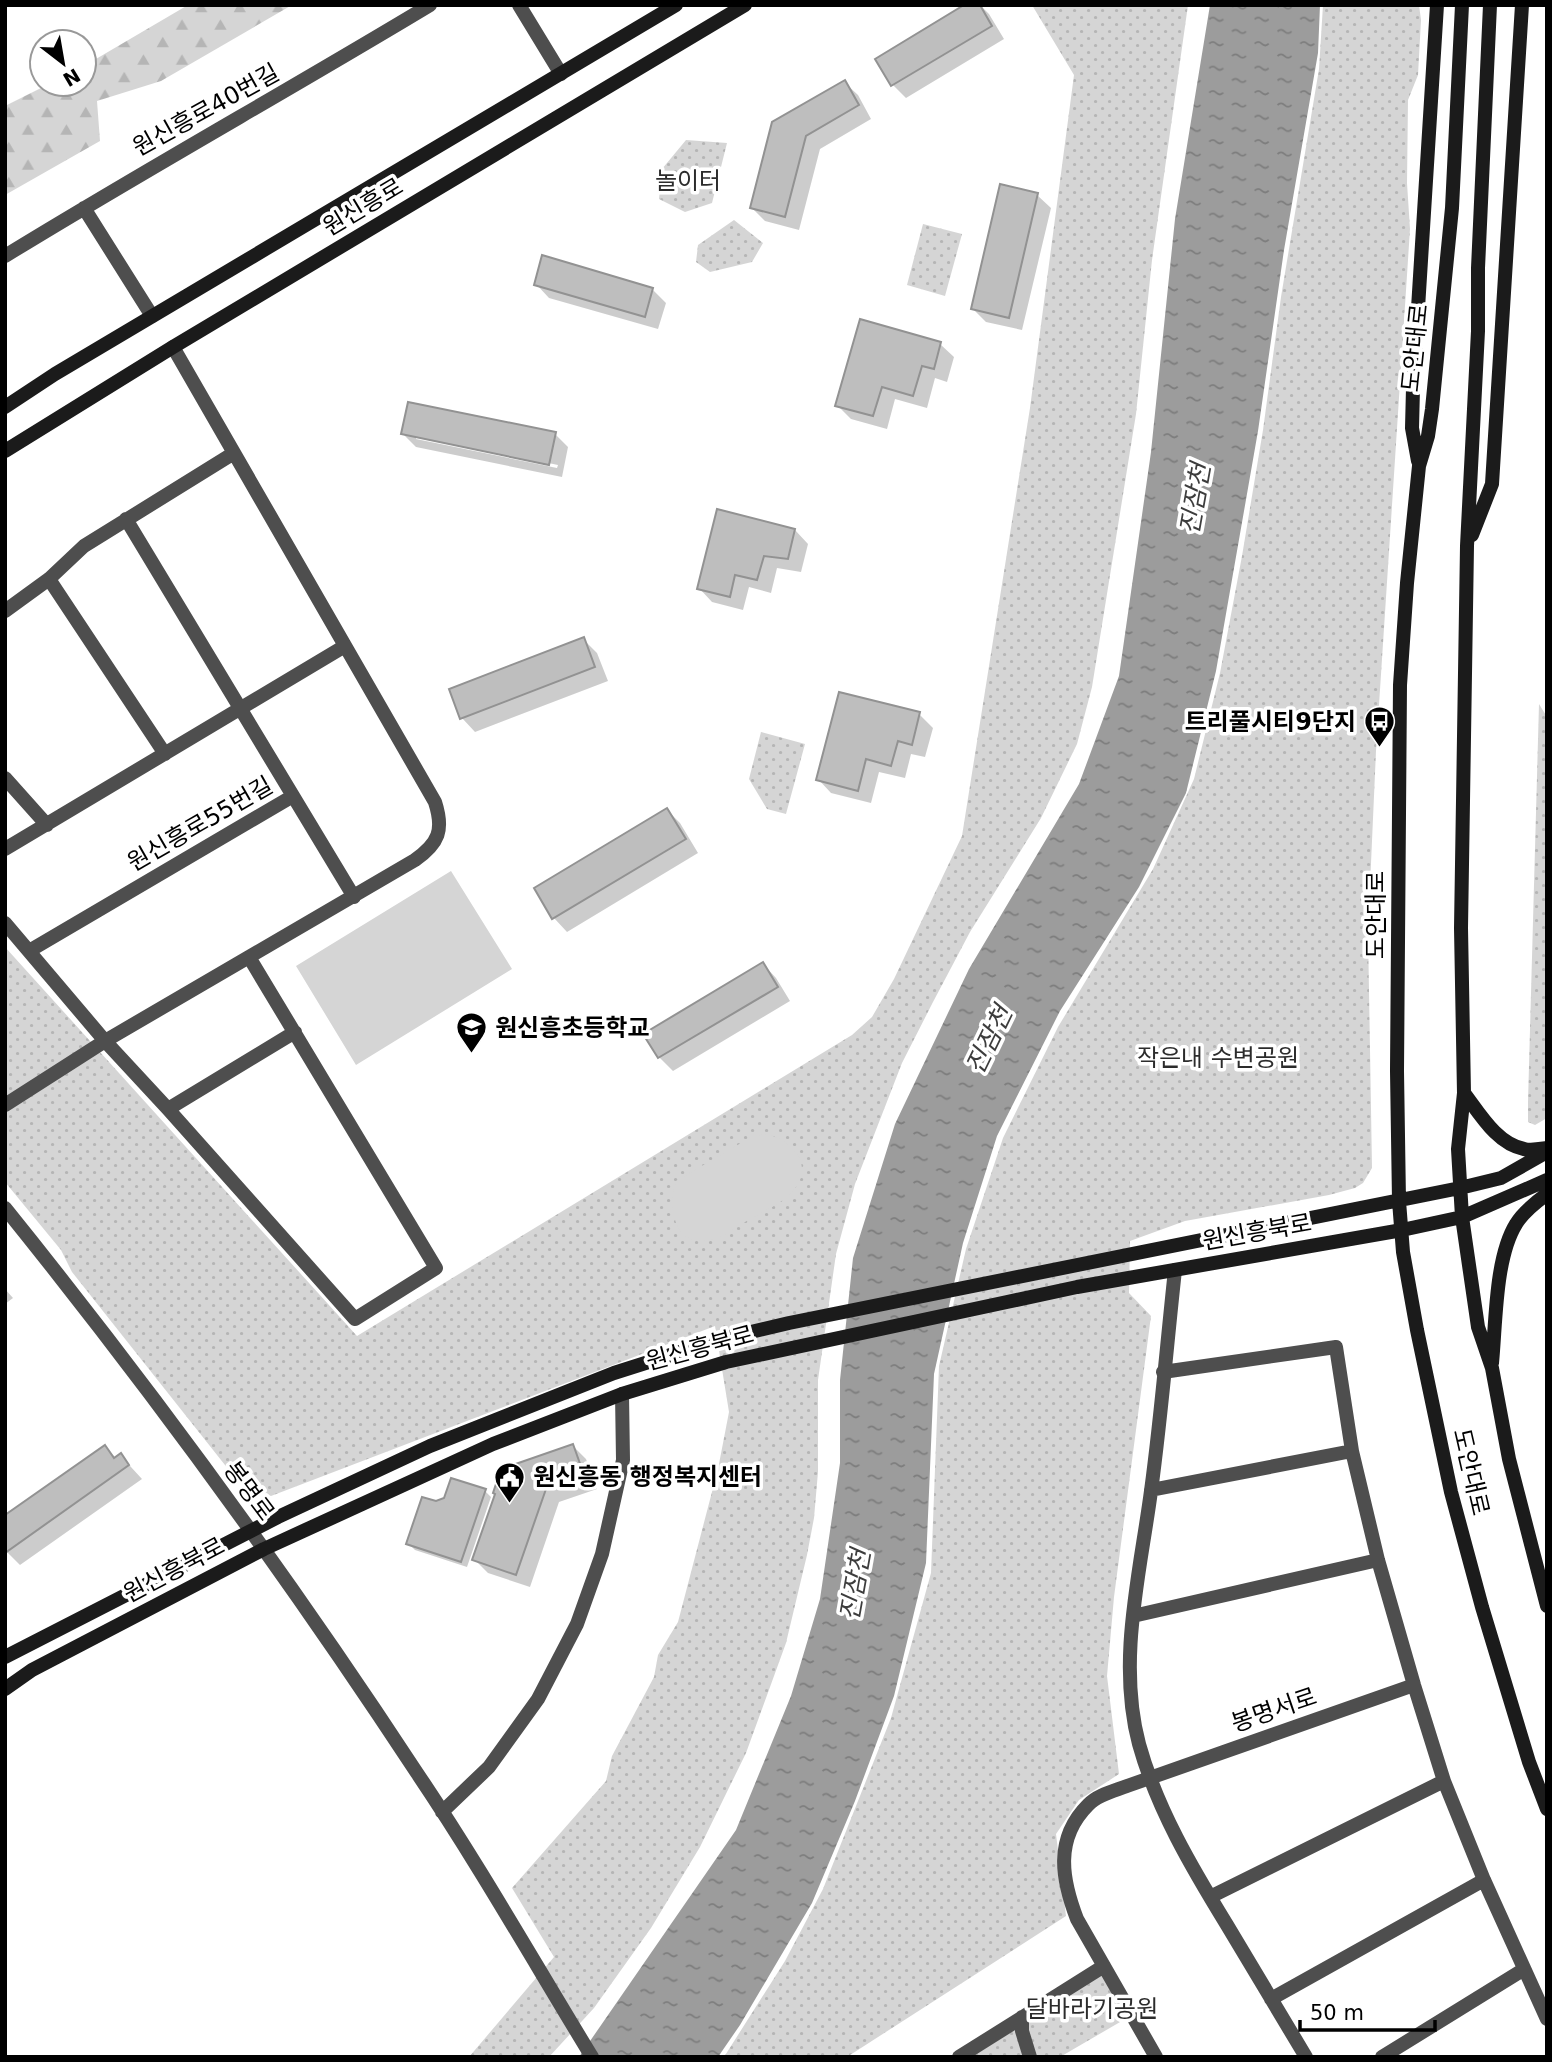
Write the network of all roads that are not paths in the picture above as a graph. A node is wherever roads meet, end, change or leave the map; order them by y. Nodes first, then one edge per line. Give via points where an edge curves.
1 (430, 5) edge
2 (519, 5) edge
3 (676, 5) edge
4 (745, 5) edge
5 (1437, 5) edge
6 (1462, 5) edge
7 (1490, 5) edge
8 (1522, 5) edge
9 (561, 74) junction
10 (84, 208) junction
11 (5, 256) edge
12 (152, 316) junction
13 (173, 347) junction
14 (5, 407) edge
15 (5, 451) edge
16 (234, 453) junction
17 (1419, 466) junction
18 (126, 519) junction
19 (1467, 546) junction
20 (49, 579) junction
21 (5, 611) edge
22 (345, 646) junction
23 (240, 709) junction
24 (165, 754) junction
25 (5, 778) edge
26 (293, 796) junction
27 (47, 825) junction
28 (5, 849) edge
29 (354, 897) junction
30 (5, 923) edge
31 (29, 951) junction
32 (249, 957) junction
33 (295, 1032) junction
34 (105, 1041) junction
35 (1464, 1093) junction
36 (5, 1105) edge
37 (168, 1109) junction
38 (1547, 1151) edge
39 (1547, 1180) edge
40 (1460, 1188) junction
41 (1547, 1194) edge
42 (1399, 1201) junction
43 (5, 1208) edge
44 (1462, 1217) junction
45 (1402, 1230) junction
46 (1175, 1270) junction
47 (1492, 1368) junction
48 (1163, 1372) junction
49 (622, 1394) junction
50 (1352, 1451) junction
51 (1151, 1490) junction
52 (252, 1531) junction
53 (264, 1549) junction
54 (1378, 1560) junction
55 (1547, 1606) edge
56 (1133, 1616) junction
57 (5, 1657) edge
58 (1414, 1685) junction
59 (5, 1689) edge
60 (1150, 1778) junction
61 (1444, 1781) junction
62 (1547, 1809) edge
63 (442, 1812) junction
64 (1484, 1880) junction
65 (1210, 1897) junction
66 (1104, 1966) junction
67 (1523, 1970) junction
68 (1271, 1999) junction
69 (1022, 2017) junction
70 (1547, 2019) edge
71 (592, 2057) edge
72 (959, 2057) edge
73 (1030, 2057) edge
74 (1156, 2057) edge
75 (1306, 2057) edge
76 (1382, 2057) edge

1 - 10 street, 원신흥로40번길
2 - 9 street
3 - 9 street, 원신흥로
4 - 13 street, 원신흥로
5 - 17 street via 1413,388 1412,428
6 - 17 street, 도안대로 via 1452,208 1432,409
7 - 19 street, 도안대로
8 - 19 street via 1493,484
9 - 12 street, 원신흥로
10 - 11 street, 원신흥로40번길
10 - 12 street
12 - 14 street, 원신흥로
13 - 15 street, 원신흥로
13 - 16 street
16 - 18 street
16 - 22 street
17 - 42 street, 도안대로 via 1399,685
18 - 20 street via 84,546
18 - 23 street
19 - 35 street, 도안대로 via 1461,928
20 - 21 street
20 - 24 street
22 - 23 street
22 - 29 street via 440,817 432,848
23 - 24 street
23 - 26 street
24 - 27 street
25 - 27 street
26 - 29 street, 원신흥로55번길
26 - 31 street, 원신흥로55번길
27 - 28 street
29 - 32 street
30 - 31 street
31 - 34 street
32 - 33 street
32 - 34 street
33 - 37 street
33 - 37 street via 436,1269 355,1319
34 - 36 street
34 - 37 street
35 - 38 street via 1507,1142 1525,1150
35 - 40 street, 도안대로 via 1458,1149
38 - 40 street, 원신흥북로 via 1501,1178
39 - 44 street, 원신흥북로
40 - 42 street, 원신흥북로
40 - 44 street, 도안대로
41 - 47 street via 1516,1223 1505,1250
42 - 45 street, 도안대로
42 - 52 street, 원신흥북로 via 721,1339 614,1373 430,1446
43 - 52 street, 봉명로
44 - 45 street, 원신흥북로
44 - 47 street, 도안대로 via 1478,1326
45 - 46 street, 원신흥북로
45 - 62 street, 도안대로 via 1417,1330 1451,1492 1529,1762
46 - 48 street
46 - 49 street, 원신흥북로 via 726,1362
47 - 55 street, 도안대로 via 1509,1459
48 - 50 street via 1336,1347
48 - 51 street
49 - 53 street, 원신흥북로 via 482,1449
49 - 63 street via 623,1460 602,1554 578,1624 538,1699 489,1767
50 - 51 street
50 - 54 street
51 - 56 street
52 - 53 street, 봉명로
52 - 57 street, 원신흥북로
53 - 59 street, 원신흥북로
53 - 63 street, 봉명로
54 - 56 street
54 - 58 street
56 - 60 street via 1131,1694 1138,1742
58 - 60 street, 봉명서로
58 - 61 street
60 - 65 street via 1174,1835
60 - 66 street, 봉명서로 via 1089,1804 1067,1846 1063,1864 1069,1899
61 - 64 street
61 - 65 street
63 - 71 street, 봉명로
64 - 67 street
64 - 68 street
65 - 68 street
66 - 69 street
66 - 74 street, 봉명서로
67 - 70 street
67 - 76 street
68 - 75 street
69 - 72 street
69 - 73 street

